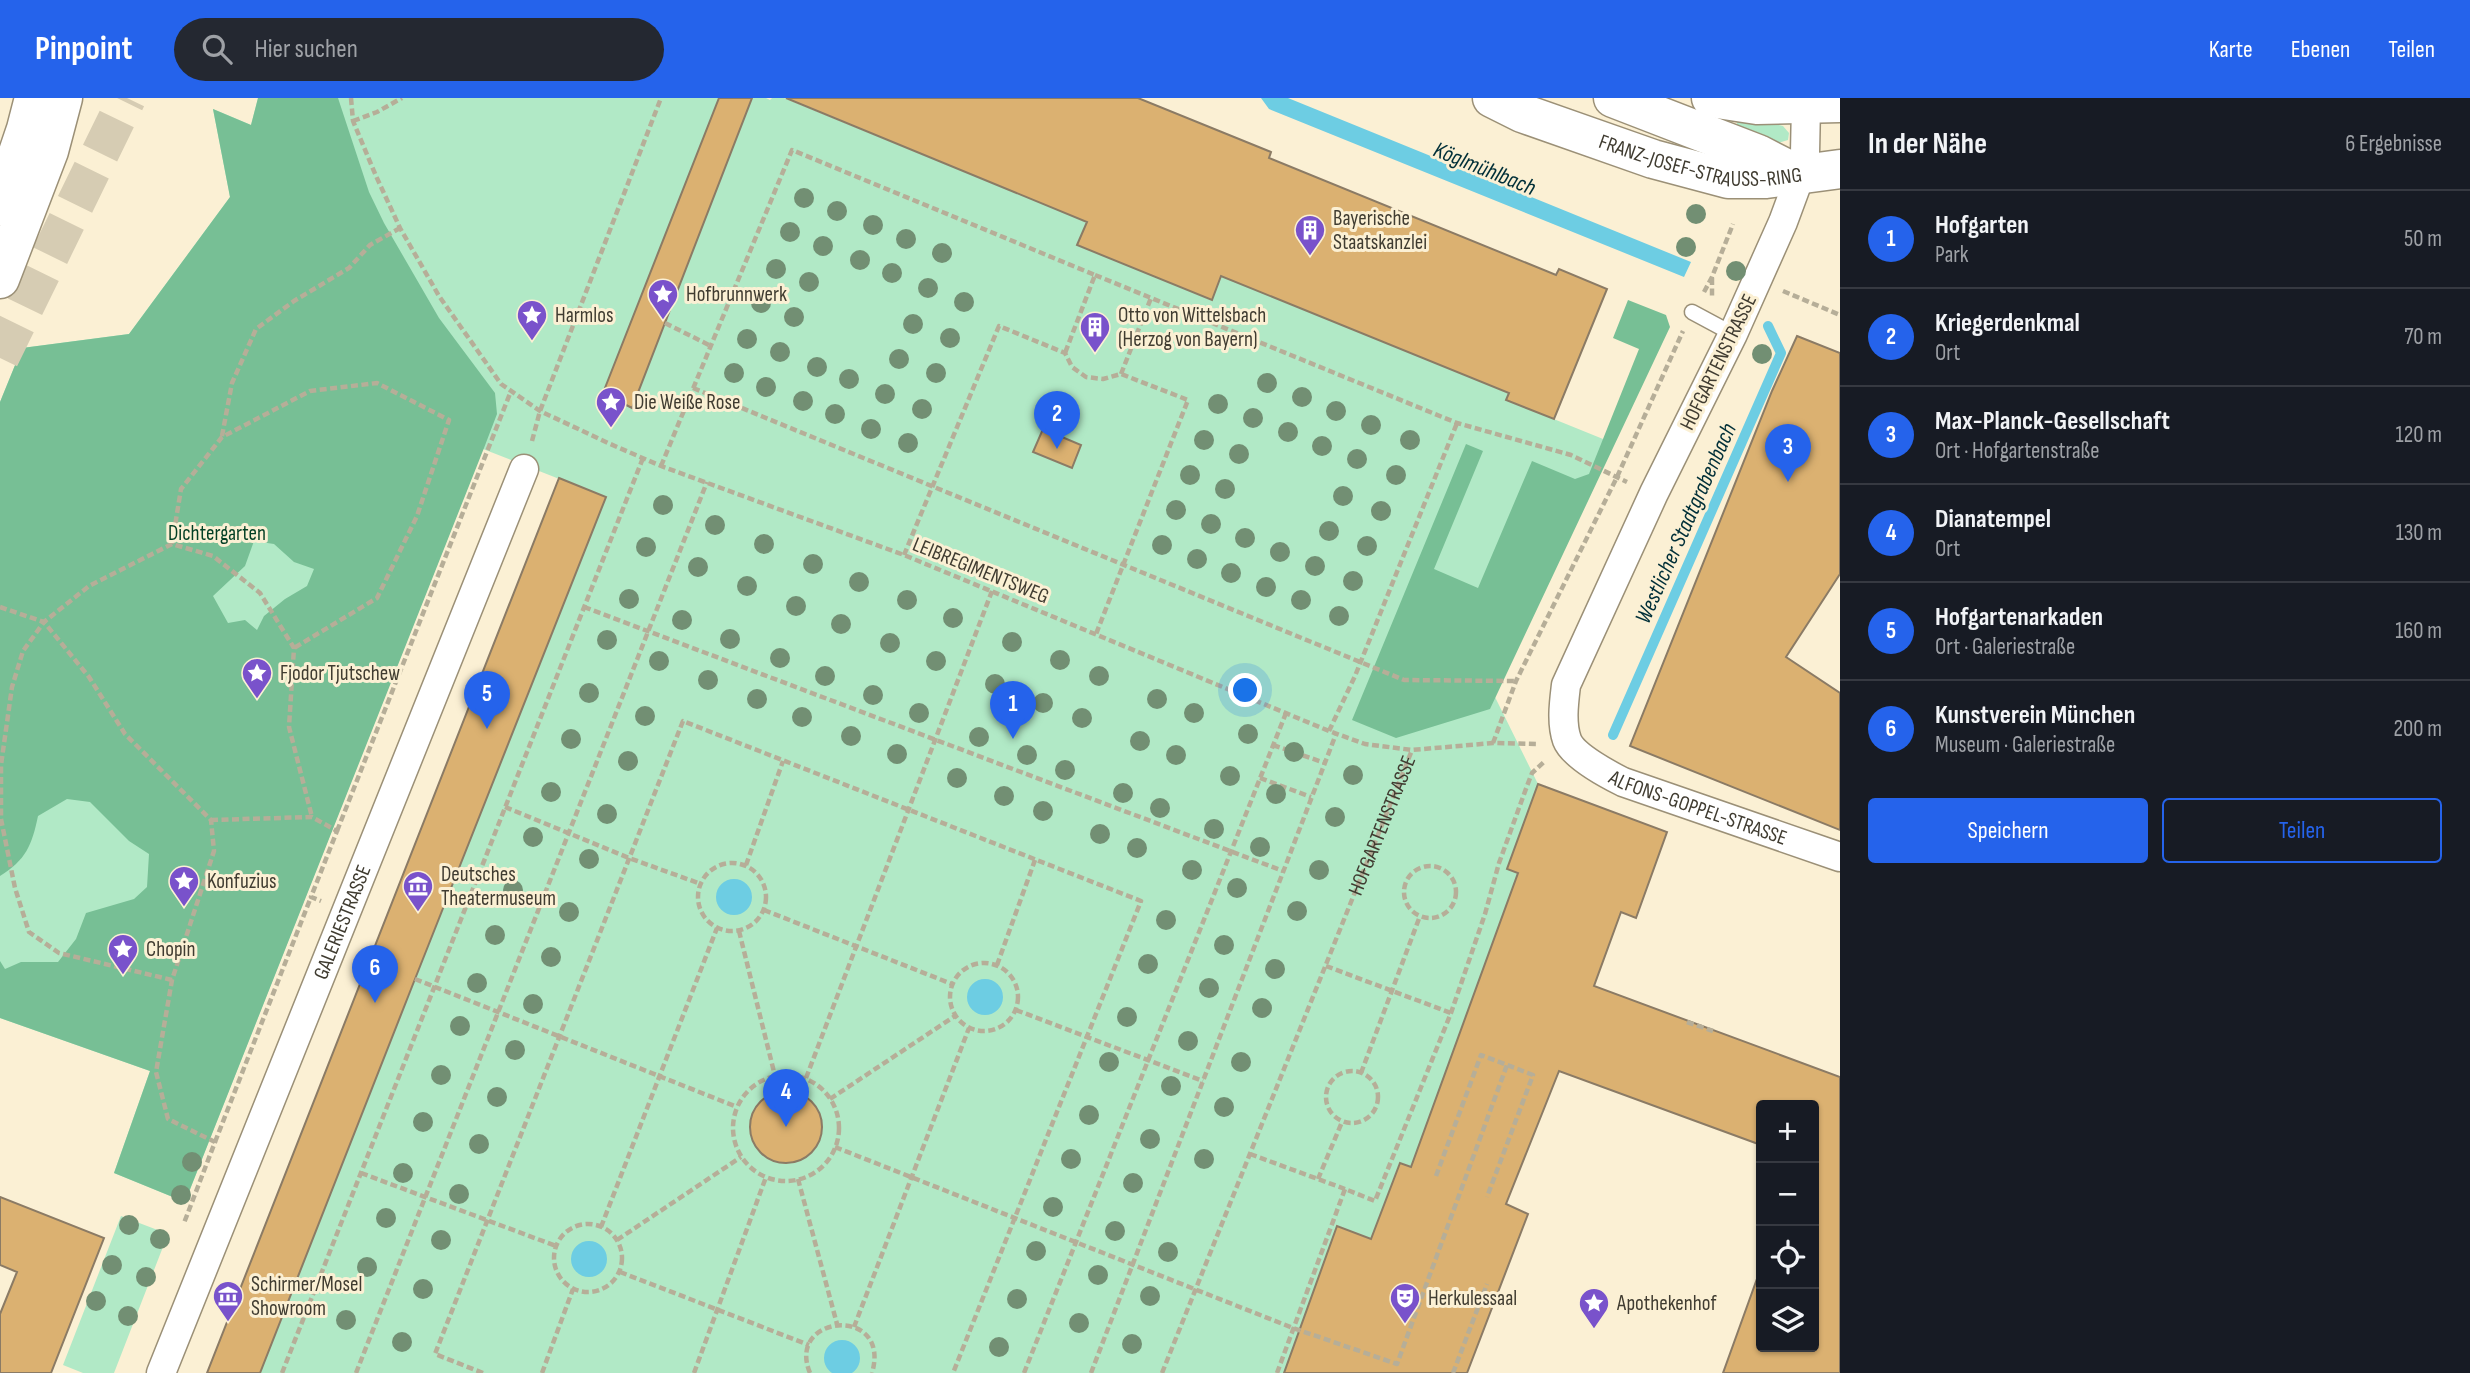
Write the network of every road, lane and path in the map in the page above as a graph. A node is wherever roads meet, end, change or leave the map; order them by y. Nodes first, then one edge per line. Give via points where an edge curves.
1 (34, 98) edge
2 (63, 98) edge
3 (351, 98) edge
4 (402, 98) edge
5 (661, 98) edge
6 (1492, 98) edge
7 (1613, 98) edge
8 (1711, 98) edge
9 (1758, 102) edge
10 (1823, 104) edge
11 (353, 121) junction
12 (1840, 169) edge
13 (1800, 176) junction
14 (0, 206) edge
15 (1733, 224) dead end
16 (400, 228) junction
17 (1095, 275) junction
18 (0, 279) edge
19 (1758, 282) junction
20 (1151, 298) junction
21 (1692, 312) junction
22 (1840, 315) edge
23 (665, 324) dead end
24 (1733, 334) junction
25 (711, 346) junction
26 (1065, 353) junction
27 (1121, 374) junction
28 (693, 388) junction
29 (511, 391) junction
30 (540, 411) junction
31 (1457, 423) junction
32 (222, 437) junction
33 (643, 458) junction
34 (661, 466) junction
35 (524, 469) dead end
36 (1617, 477) junction
37 (707, 482) junction
38 (933, 486) junction
39 (1654, 493) junction
40 (172, 544) junction
41 (904, 555) junction
42 (1122, 563) junction
43 (992, 591) junction
44 (0, 607) edge
45 (584, 607) junction
46 (44, 622) junction
47 (648, 631) junction
48 (1096, 634) junction
49 (294, 649) junction
50 (1361, 661) junction
51 (1517, 681) junction
52 (1286, 713) junction
53 (1329, 732) junction
54 (1336, 734) junction
55 (936, 740) junction
56 (1567, 742) junction
57 (1493, 743) junction
58 (1273, 745) junction
59 (1412, 750) junction
60 (783, 761) junction
61 (1325, 763) junction
62 (1532, 773) dead end
63 (1260, 778) junction
64 (1311, 797) junction
65 (505, 807) junction
66 (910, 811) junction
67 (312, 817) junction
68 (211, 820) junction
69 (328, 826) dead end
70 (337, 831) dead end
71 (569, 833) junction
72 (1231, 851) junction
73 (1840, 857) edge
74 (629, 858) junction
75 (1035, 860) junction
76 (746, 865) junction
77 (1283, 871) junction
78 (701, 884) junction
79 (311, 897) dead end
80 (764, 910) junction
81 (1420, 916) junction
82 (717, 928) junction
83 (739, 931) junction
84 (857, 947) junction
85 (997, 965) junction
86 (1325, 966) junction
87 (415, 979) dead end
88 (172, 980) junction
89 (952, 984) junction
90 (434, 987) junction
91 (1392, 990) junction
92 (1016, 1010) junction
93 (498, 1013) junction
94 (1451, 1013) junction
95 (956, 1016) junction
96 (1688, 1022) dead end
97 (968, 1027) junction
98 (1713, 1031) dead end
99 (1087, 1035) junction
100 (559, 1037) junction
101 (1148, 1059) junction
102 (1507, 1065) junction
103 (1361, 1073) junction
104 (775, 1076) junction
105 (659, 1077) junction
106 (806, 1079) junction
107 (1203, 1080) junction
108 (830, 1098) junction
109 (737, 1107) junction
110 (1342, 1122) junction
111 (215, 1142) junction
112 (835, 1147) junction
113 (1250, 1154) junction
114 (741, 1157) junction
115 (361, 1173) junction
116 (1436, 1176) dead end
117 (766, 1177) junction
118 (911, 1177) junction
119 (798, 1180) junction
120 (1318, 1180) junction
121 (1345, 1189) junction
122 (426, 1196) junction
123 (1487, 1197) dead end
124 (1015, 1218) junction
125 (488, 1219) junction
126 (184, 1223) dead end
127 (601, 1227) junction
128 (617, 1240) junction
129 (1076, 1242) junction
130 (556, 1246) junction
131 (1132, 1265) junction
132 (620, 1272) junction
133 (1487, 1284) dead end
134 (573, 1289) junction
135 (1196, 1289) junction
136 (717, 1310) junction
137 (837, 1324) junction
138 (854, 1327) junction
139 (1293, 1328) junction
140 (809, 1345) junction
141 (162, 1373) edge
142 (282, 1373) edge
143 (356, 1373) edge
144 (483, 1373) edge
145 (542, 1373) edge
146 (694, 1373) edge
147 (810, 1373) edge
148 (873, 1373) edge
149 (953, 1373) edge
150 (1024, 1373) edge
151 (1091, 1373) edge
152 (1162, 1373) edge
153 (1277, 1373) edge
154 (1453, 1373) edge

1 - 14 main road
2 - 18 main road via 49,151
3 - 11 path, LEIBREGIMENTSWEG
4 - 11 path
5 - 30 path
6 - 13 main road, FRANZ-JOSEF-STRAUSS-RING via 1522,113 1698,172 1728,179
7 - 13 main road, FRANZ-JOSEF-STRAUSS-RING via 1758,154
8 - 9 main road
9 - 10 main road
10 - 13 street, HOFGARTENSTRASSE
11 - 16 path, LEIBREGIMENTSWEG
12 - 13 main road
13 - 19 street, HOFGARTENSTRASSE
15 - 21 path
16 - 29 path, LEIBREGIMENTSWEG via 439,296 501,384
16 - 32 path via 256,329 232,383
17 - 20 path
17 - 25 path via 792,150
17 - 26 path
19 - 22 path
19 - 24 street, HOFGARTENSTRASSE
20 - 27 path
20 - 31 path
21 - 24 lane
21 - 36 path
23 - 25 path
24 - 39 street, HOFGARTENSTRASSE
25 - 28 path
26 - 27 path via 1072,367 1086,377
26 - 38 path via 999,326
27 - 42 path via 1188,400
28 - 34 path
28 - 38 path
29 - 30 path, LEIBREGIMENTSWEG
29 - 70 path
30 - 33 path, LEIBREGIMENTSWEG
31 - 36 path via 1571,455
31 - 50 path
32 - 40 path via 181,489
32 - 49 path via 310,391 377,383 449,420 417,516 377,598
33 - 34 path, LEIBREGIMENTSWEG
33 - 45 path
34 - 37 path, LEIBREGIMENTSWEG
35 - 141 street, GALERIESTRASSE
36 - 39 path
36 - 51 path
37 - 41 path, LEIBREGIMENTSWEG
37 - 47 path
38 - 41 path
38 - 42 path
39 - 56 street, HOFGARTENSTRASSE via 1566,685 1563,714
40 - 46 path via 89,586
40 - 49 path via 213,556 260,593
41 - 43 path, LEIBREGIMENTSWEG
42 - 48 path
42 - 50 path
43 - 48 path, LEIBREGIMENTSWEG
43 - 55 path
44 - 46 path
45 - 47 path
45 - 65 path
46 - 68 path via 89,677 125,734
46 - 88 path via 19,663 1,765 1,819 29,932 59,953
47 - 55 path
47 - 71 path
48 - 52 path, LEIBREGIMENTSWEG
49 - 67 path via 289,727
50 - 51 path via 1404,680
50 - 53 path
51 - 57 path
52 - 53 path, LEIBREGIMENTSWEG
52 - 58 path
53 - 54 path, LEIBREGIMENTSWEG
54 - 59 path, LEIBREGIMENTSWEG via 1365,744
54 - 61 path
55 - 66 path
55 - 72 path
56 - 57 path, HOFGARTENSTRASSE
56 - 73 street, ALFONS-GOPPEL-STRASSE via 1594,768 1623,782
57 - 59 path, HOFGARTENSTRASSE
58 - 61 path
58 - 63 path
59 - 86 path, HOFGARTENSTRASSE
60 - 66 path
60 - 74 path via 683,722
60 - 76 path
61 - 64 path
62 - 94 path
63 - 64 path
63 - 72 path
64 - 77 path
65 - 71 path
65 - 90 path
66 - 75 path
66 - 84 path
67 - 68 path
67 - 69 path
68 - 88 path via 214,851
71 - 74 path
71 - 93 path
72 - 77 path
72 - 101 path
74 - 78 path
74 - 100 path
75 - 85 path
75 - 99 path via 1141,901
76 - 78 path via 724,863 706,874
76 - 80 path via 762,879 767,900
77 - 107 path
78 - 82 path via 699,904 708,922
79 - 111 path
80 - 83 path via 750,927
80 - 84 path
81 - 81 path via 1444,914 1454,902 1452,877 1439,867 1413,871 1404,886 1407,904
81 - 91 path
82 - 83 path
82 - 105 path
83 - 104 path
84 - 89 path
84 - 106 path
85 - 89 path via 976,963 957,974
85 - 92 path via 1014,978
86 - 91 path
86 - 113 path, HOFGARTENSTRASSE
87 - 90 path
88 - 111 path via 156,1072 168,1119
89 - 95 path via 949,995
90 - 93 path
90 - 115 path
91 - 94 path
91 - 103 path
92 - 97 path via 1010,1020 990,1030
92 - 99 path
93 - 100 path
93 - 122 path
94 - 121 path via 1376,1201
95 - 97 path
95 - 108 path
96 - 98 path
97 - 118 path
99 - 101 path
99 - 124 path
100 - 105 path
100 - 125 path
101 - 107 path
101 - 129 path
102 - 116 path via 1481,1055
102 - 123 path via 1533,1075
102 - 139 path via 1397,1364
103 - 110 path via 1335,1077 1326,1092 1329,1110
103 - 110 path via 1377,1091 1376,1107 1366,1120
104 - 106 path
104 - 109 path via 758,1082
105 - 109 path
105 - 127 path
106 - 108 path
107 - 131 path
108 - 112 path via 839,1130
109 - 114 path via 734,1141
110 - 120 path
111 - 126 path
112 - 118 path
112 - 119 path via 814,1173
113 - 120 path
113 - 135 path, HOFGARTENSTRASSE
114 - 117 path
114 - 128 path
115 - 122 path
115 - 142 path
117 - 119 path
117 - 136 path
118 - 124 path
118 - 138 path
119 - 137 path
120 - 121 path
121 - 139 path
122 - 125 path
122 - 143 path
124 - 129 path
124 - 149 path
125 - 130 path
125 - 144 path via 435,1354
127 - 128 path
127 - 130 path via 570,1229
128 - 132 path via 623,1261
129 - 131 path
129 - 150 path
130 - 134 path via 558,1275
131 - 135 path
131 - 151 path
132 - 134 path via 614,1282 595,1292
132 - 136 path
133 - 154 path
134 - 145 path
135 - 139 path
135 - 152 path, HOFGARTENSTRASSE
136 - 140 path
136 - 146 path
137 - 138 path
137 - 140 path via 820,1331
138 - 148 path via 870,1340
139 - 153 path
140 - 147 path

